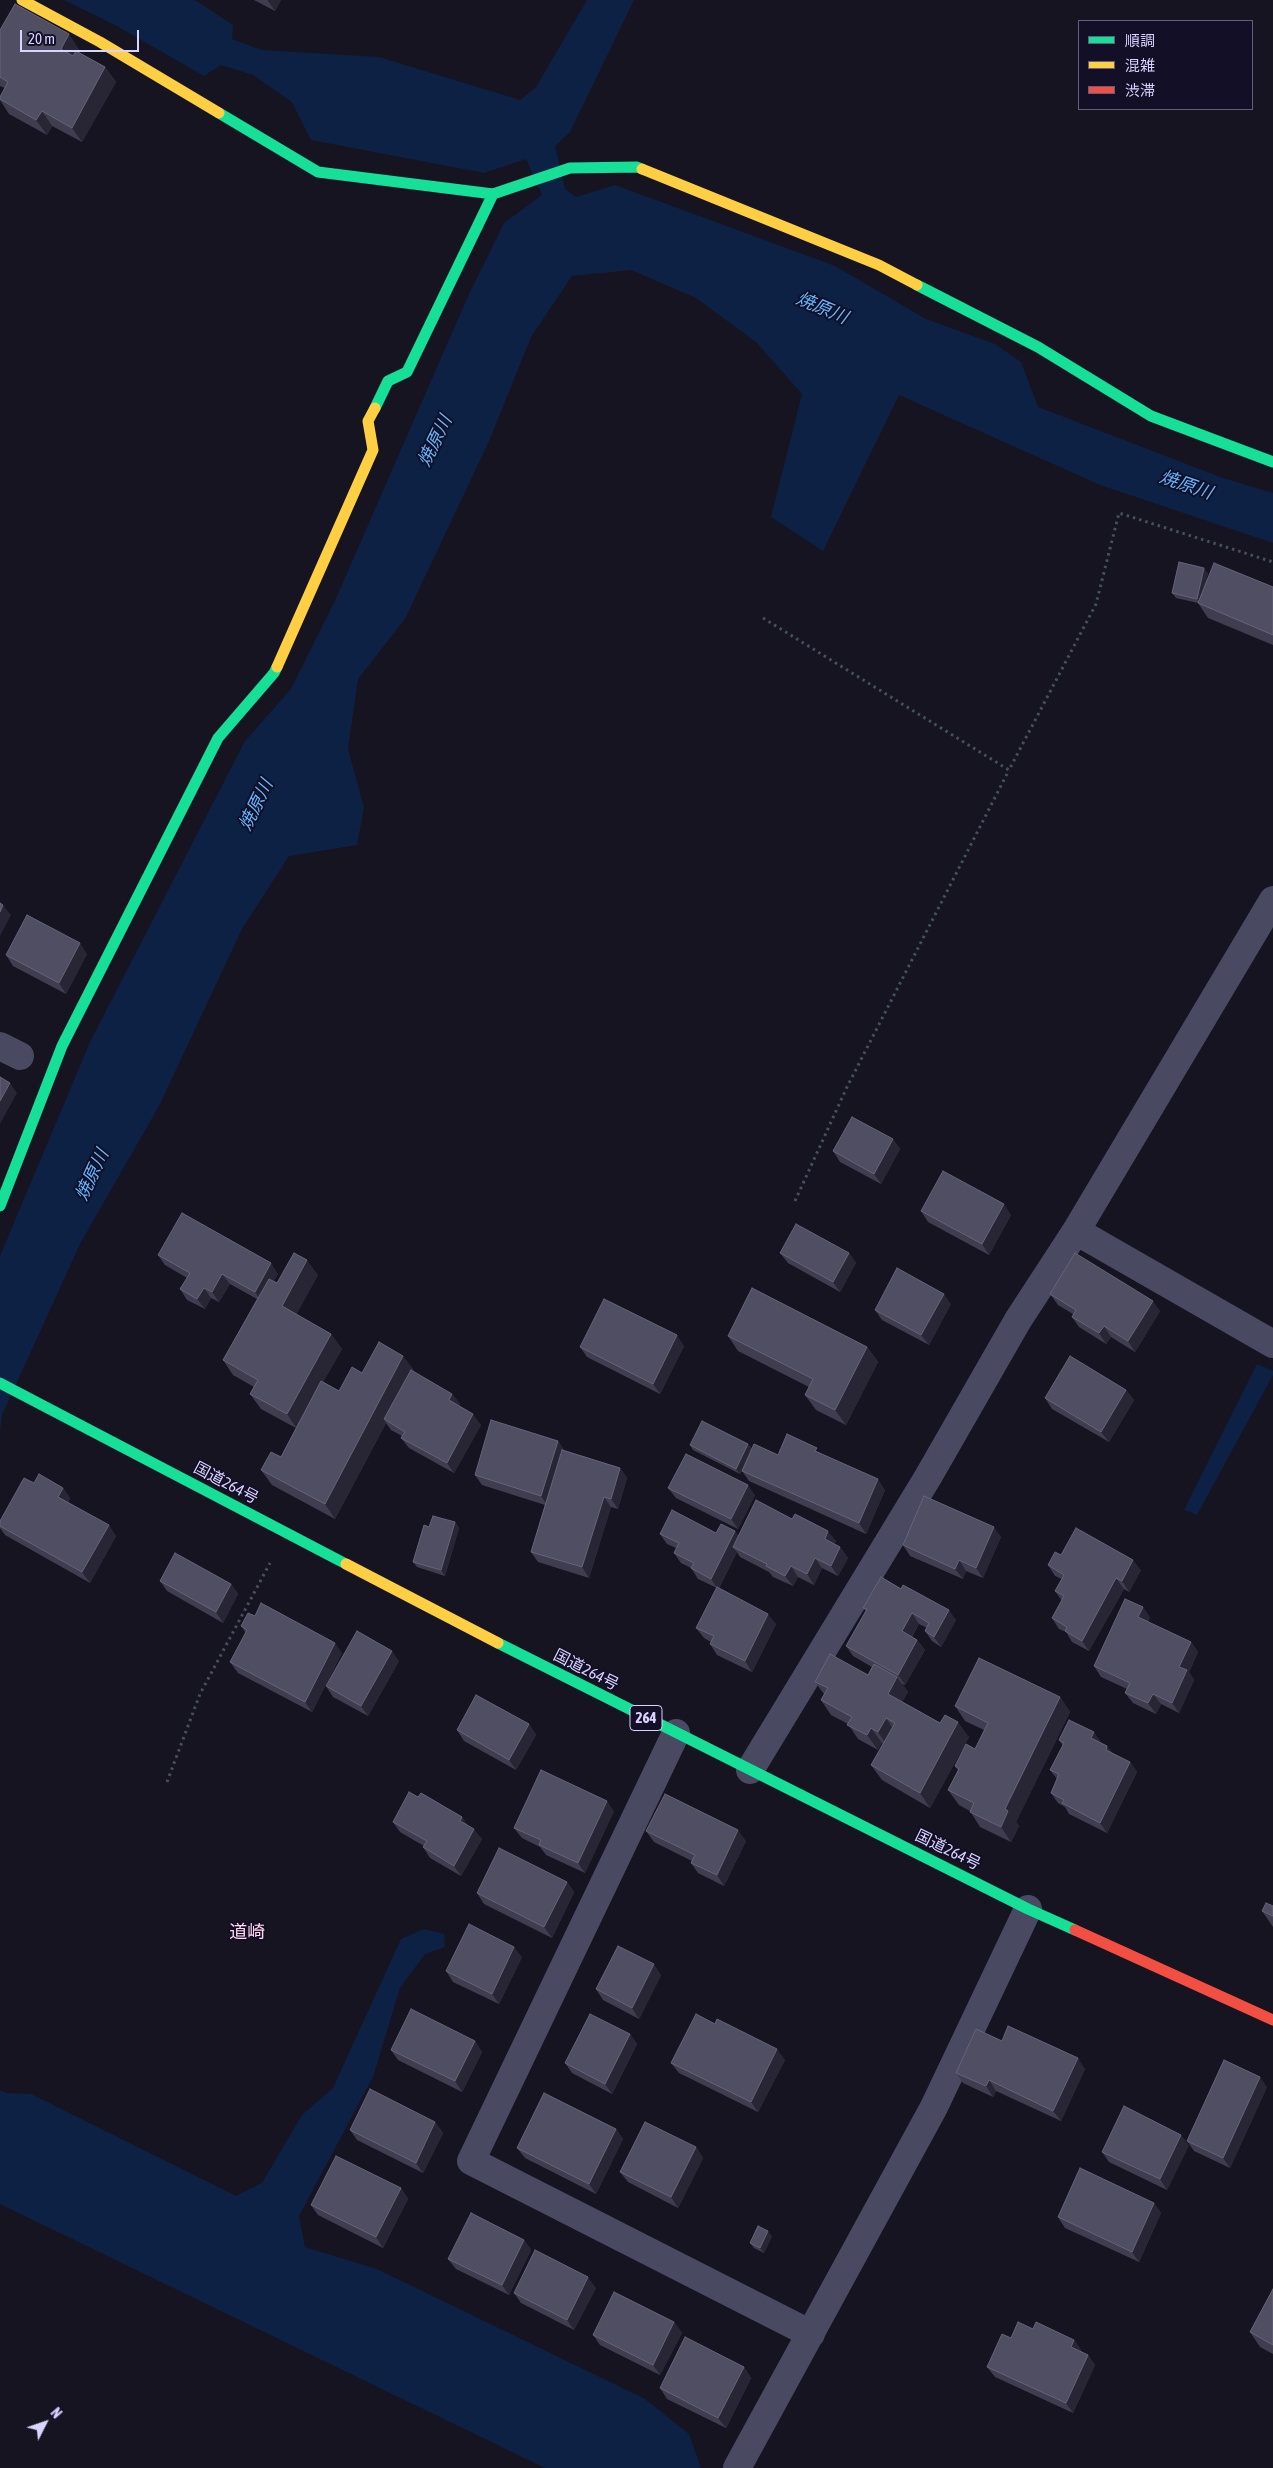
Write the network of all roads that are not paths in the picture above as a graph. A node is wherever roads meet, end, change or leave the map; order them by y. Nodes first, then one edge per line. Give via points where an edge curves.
1 (22, 0) edge
2 (494, 194) junction
3 (1273, 462) edge
4 (1273, 900) edge
5 (0, 1206) edge
6 (1076, 1231) junction
7 (1273, 1344) edge
8 (0, 1383) edge
9 (676, 1733) junction
10 (750, 1770) junction
11 (1028, 1908) junction
12 (1273, 2020) edge
13 (811, 2334) junction
14 (737, 2468) edge

1 - 2 main road via 100,42 318,172
2 - 3 main road via 570,168 637,167 879,265 1038,347 1151,416
2 - 5 main road via 407,372 388,381 368,421 373,450 274,673 218,738 62,1046
4 - 6 street
6 - 7 street
6 - 10 street via 1018,1320 928,1477
8 - 9 main road, 国道264号 / 264
9 - 10 main road, 国道264号 / 264
9 - 13 street via 471,2161
10 - 11 main road, 国道264号 / 264
11 - 12 main road, 国道264号 / 264
11 - 13 street via 934,2107
13 - 14 street

